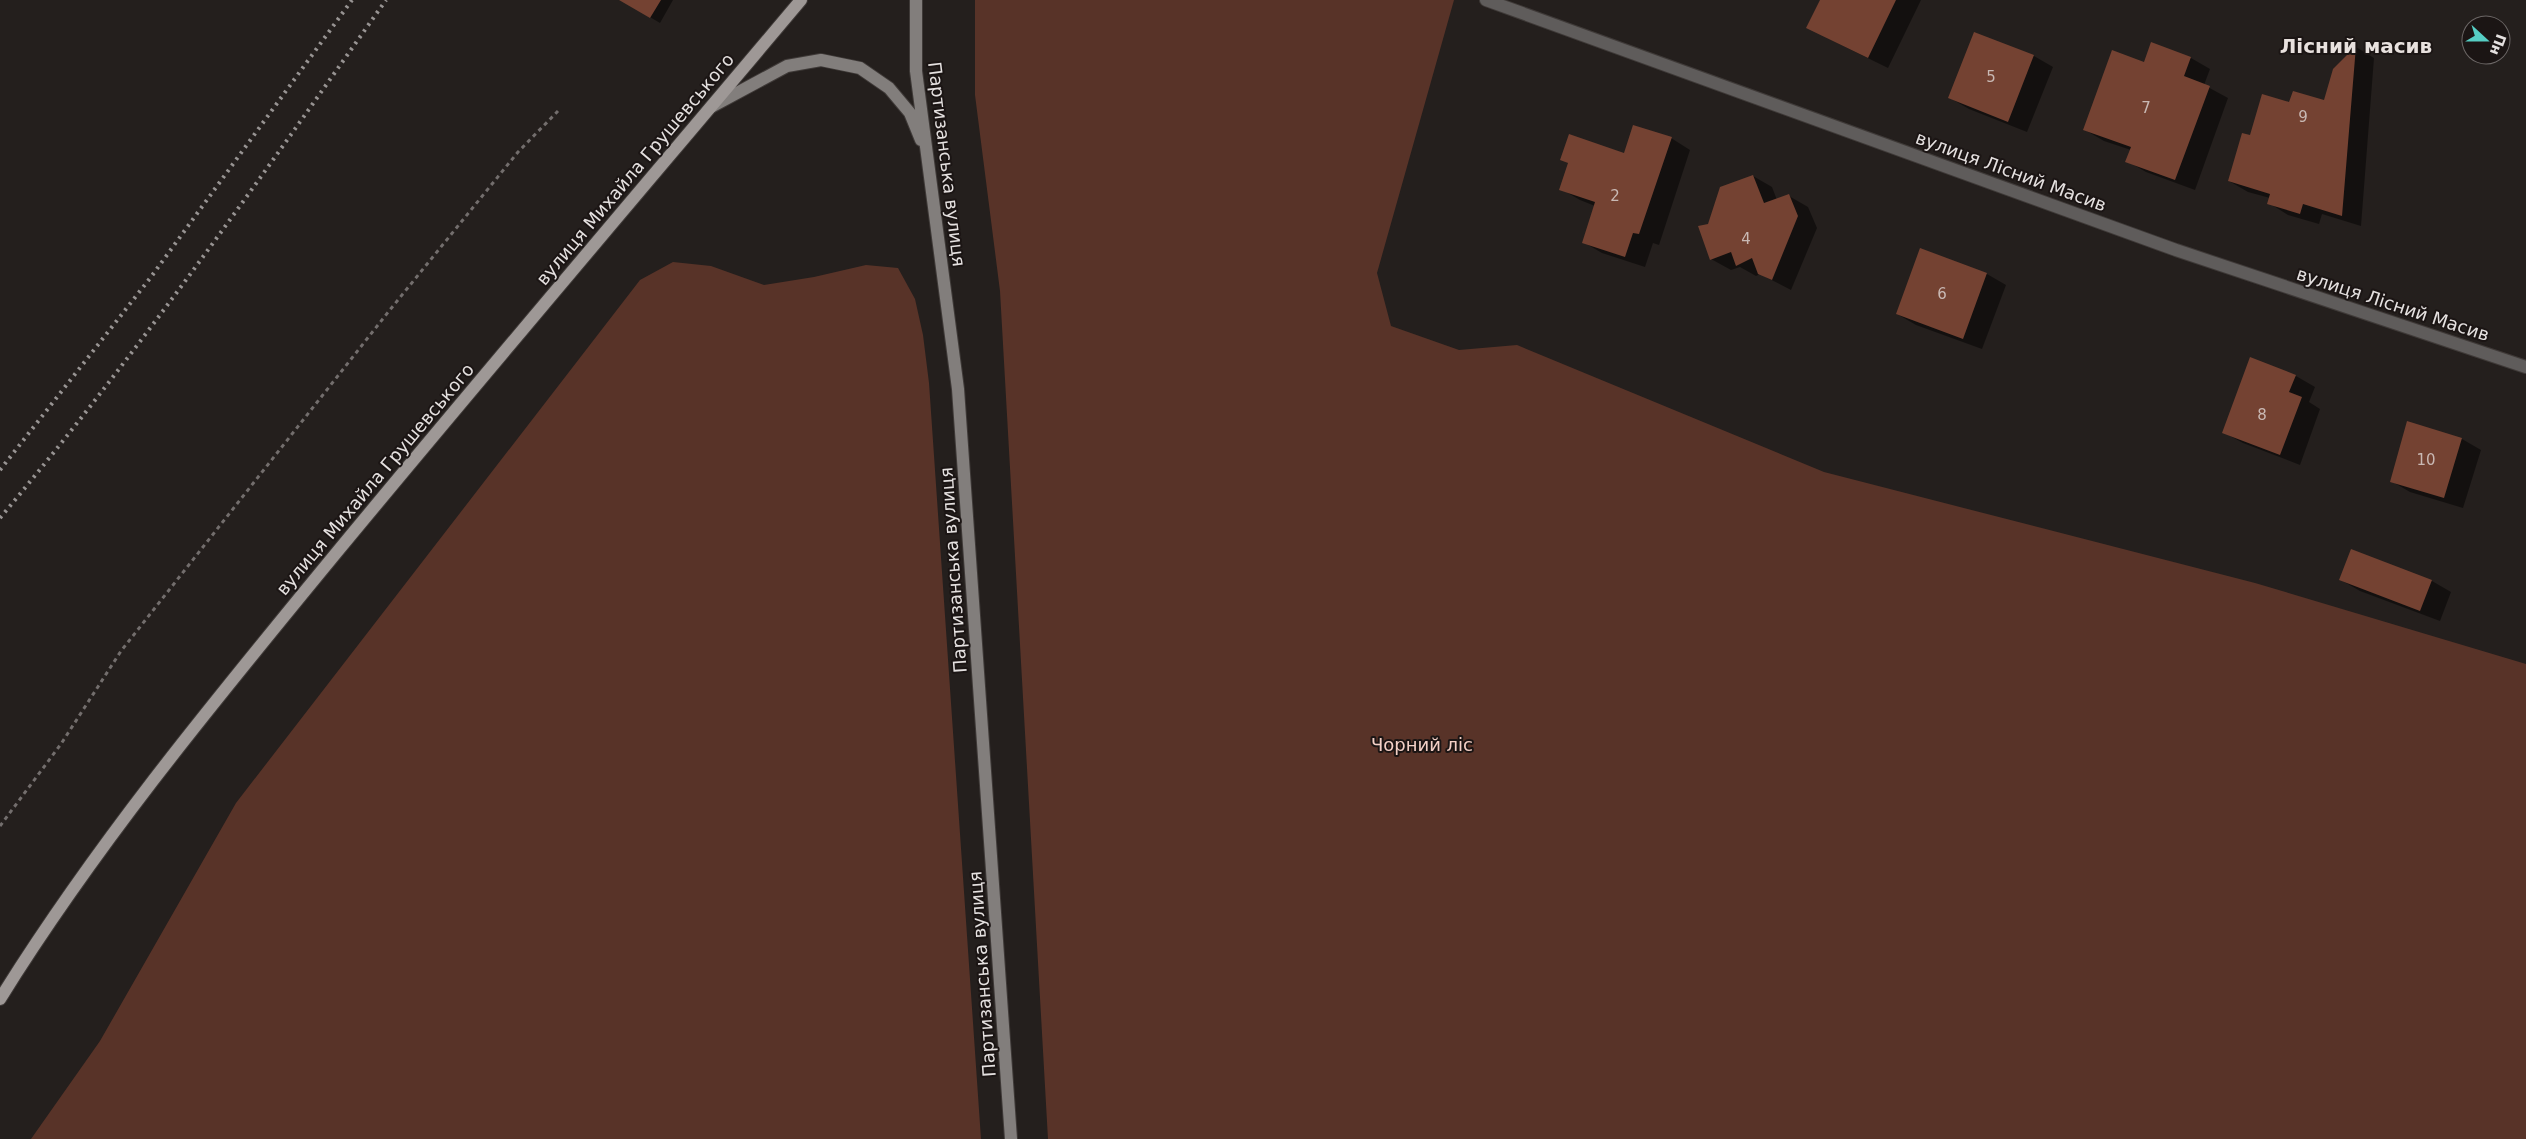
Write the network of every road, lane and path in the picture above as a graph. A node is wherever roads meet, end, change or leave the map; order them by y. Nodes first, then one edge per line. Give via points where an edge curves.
1 (801, 0) edge
2 (916, 0) edge
3 (1486, 0) edge
4 (711, 107) junction
5 (558, 111) dead end
6 (928, 158) junction
7 (2526, 367) edge
8 (0, 826) edge
9 (0, 999) edge
10 (1011, 1139) edge

1 - 4 main road, вулиця Михайла Грушевського
2 - 6 street, Партизанська вулиця via 916,72
3 - 7 street, вулиця Лісний Масив via 2176,250
4 - 6 street via 787,66 821,60 860,68 889,88 910,113
4 - 9 main road, вулиця Михайла Грушевського via 423,448 215,701 117,826
5 - 8 path via 518,152 389,311 121,651 62,744
6 - 10 street, Партизанська вулиця via 958,389

